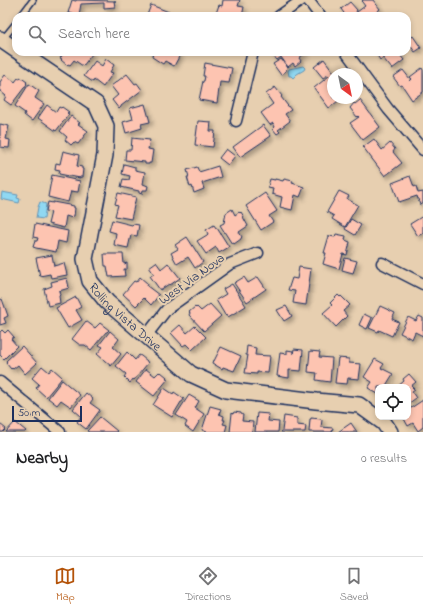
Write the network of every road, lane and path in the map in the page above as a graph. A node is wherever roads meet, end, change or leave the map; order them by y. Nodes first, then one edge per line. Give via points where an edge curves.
1 (33, 0) edge
2 (302, 0) edge
3 (308, 0) edge
4 (24, 12) edge
5 (285, 12) edge
6 (317, 12) edge
7 (12, 28) edge
8 (1, 40) edge
9 (12, 47) edge
10 (26, 56) edge
11 (252, 56) edge
12 (349, 56) edge
13 (236, 121) dead end
14 (423, 150) edge
15 (258, 253) dead end
16 (382, 263) dead end
17 (423, 284) edge
18 (146, 336) junction
19 (0, 382) edge
20 (60, 432) edge
21 (390, 432) edge

1 - 4 lane
2 - 5 street
3 - 6 street
7 - 8 lane
8 - 9 street
10 - 18 street, Rolling Vista Drive via 96,104 106,126 105,155 85,259 90,280 102,297
11 - 13 street
12 - 14 street via 388,109
15 - 18 street, West Via Nova via 230,264 167,309
16 - 17 street
18 - 21 street, Rolling Vista Drive via 191,374 226,390 359,405 384,423
19 - 20 street

